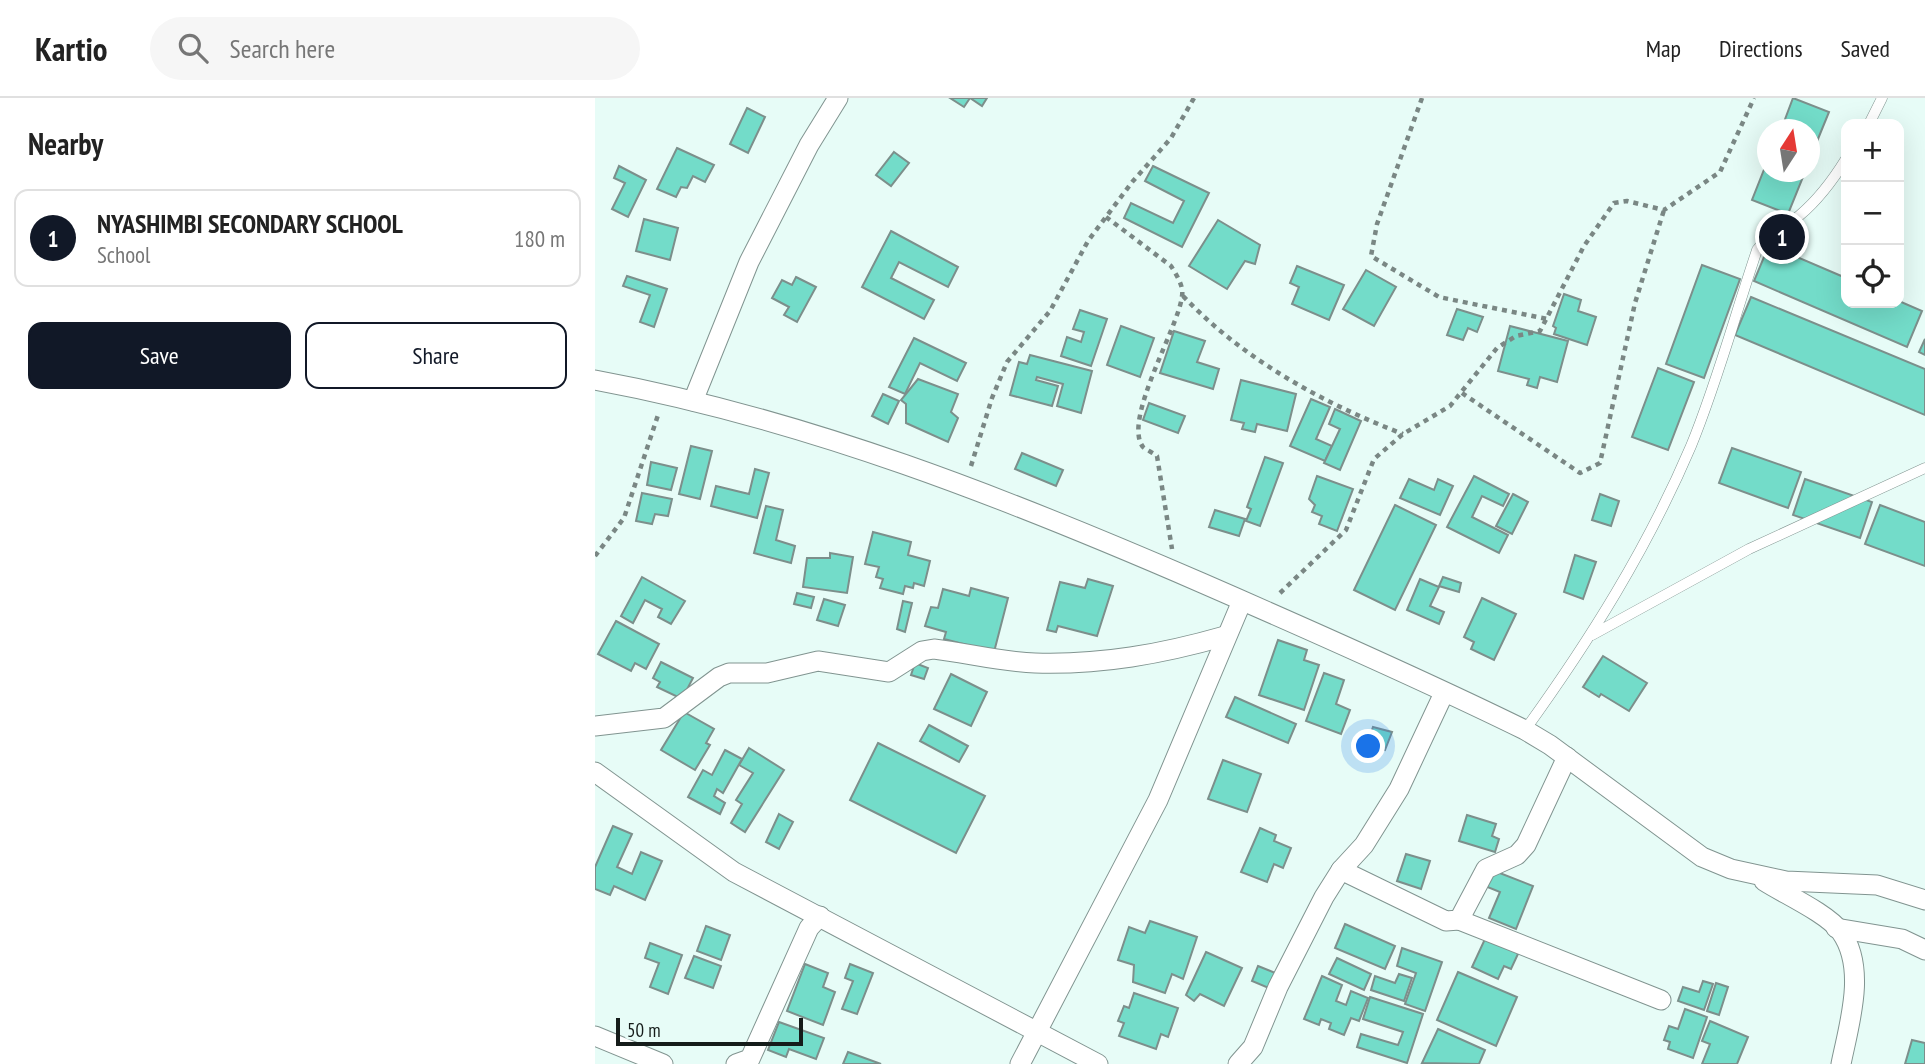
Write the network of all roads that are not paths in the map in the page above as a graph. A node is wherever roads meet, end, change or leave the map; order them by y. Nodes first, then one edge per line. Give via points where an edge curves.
1 (838, 98) edge
2 (1882, 98) edge
3 (1872, 119) edge
4 (1841, 167) edge
5 (595, 380) edge
6 (694, 401) junction
7 (1925, 468) edge
8 (1242, 601) junction
9 (1225, 636) junction
10 (1592, 636) junction
11 (1444, 693) junction
12 (595, 726) edge
13 (1525, 730) junction
14 (1567, 757) junction
15 (595, 772) edge
16 (1341, 870) junction
17 (1751, 874) junction
18 (1925, 900) edge
19 (820, 916) junction
20 (1459, 920) junction
21 (1836, 928) junction
22 (1925, 950) edge
23 (1661, 1000) dead end
24 (1035, 1032) junction
25 (595, 1035) edge
26 (663, 1064) edge
27 (736, 1064) edge
28 (1020, 1064) edge
29 (1098, 1064) edge
30 (1238, 1064) edge
31 (1841, 1064) edge

1 - 6 street via 749,262
2 - 3 lane
4 - 10 lane via 1798,217 1767,236 1757,250 1692,445 1639,557
5 - 6 street
6 - 8 street via 847,443 1126,548
7 - 10 lane via 1749,549
8 - 9 street
8 - 11 street
9 - 12 street via 1166,653 1115,660 1033,663 927,649 889,672 818,661 767,673 729,673 664,718
9 - 24 street via 1158,800
10 - 13 lane
11 - 13 street
11 - 16 street via 1380,821
13 - 14 street
14 - 17 street via 1679,843 1702,857
14 - 20 street via 1527,845 1517,855 1486,869
15 - 19 street via 734,872
16 - 20 street via 1446,921
16 - 30 street via 1278,987 1253,1047
17 - 18 street via 1786,881 1877,885
17 - 21 street
19 - 24 street
19 - 27 street via 809,928 750,1059
20 - 23 street
21 - 22 street via 1902,939
21 - 31 street via 1850,956 1855,983
24 - 28 street
24 - 29 street
25 - 26 street

